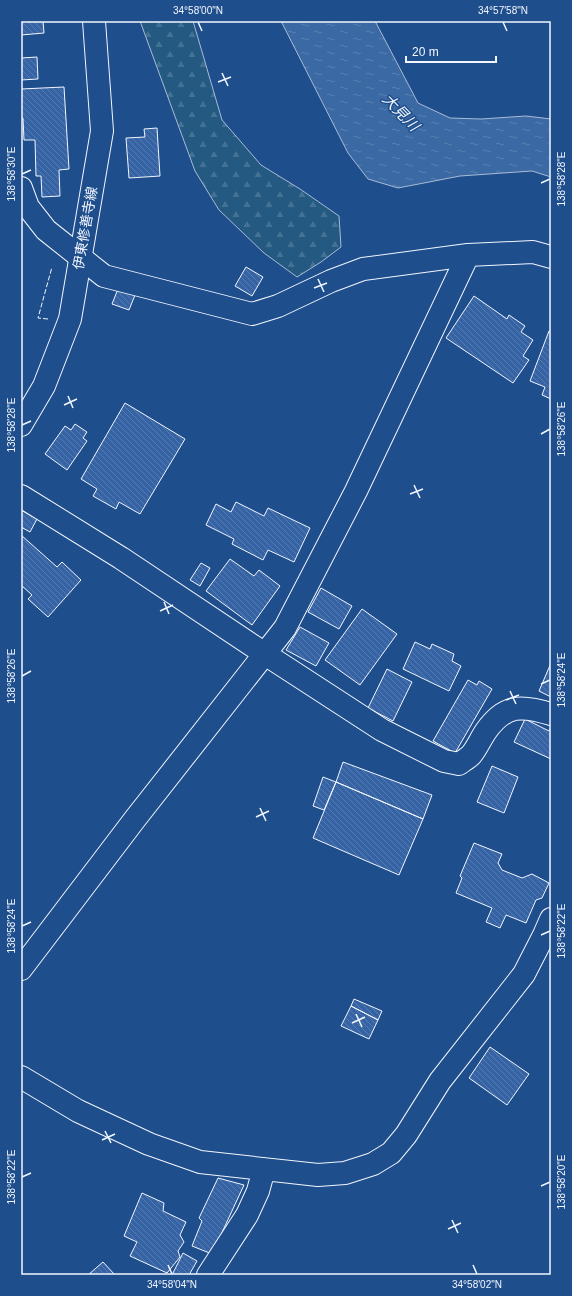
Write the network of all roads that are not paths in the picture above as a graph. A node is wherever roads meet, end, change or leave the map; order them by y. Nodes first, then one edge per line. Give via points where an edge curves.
1 (94, 21) edge
2 (21, 188) edge
3 (468, 254) junction
4 (80, 257) junction
5 (551, 257) edge
6 (21, 425) edge
7 (21, 496) edge
8 (265, 654) junction
9 (551, 714) edge
10 (551, 919) edge
11 (21, 969) edge
12 (21, 1077) edge
13 (264, 1169) junction
14 (208, 1275) edge

1 - 4 street, 伊東修善寺線 via 102,131
2 - 4 street via 28,207 46,230
3 - 4 street via 364,269 331,281 278,306 252,314 104,276
3 - 5 street via 533,252
3 - 8 street via 356,491 285,628
4 - 6 street, 伊東修善寺線 via 70,319 44,386
7 - 8 street via 121,558
8 - 9 street via 382,730 444,761 459,764 472,754 487,730 507,710 536,709
8 - 11 street via 130,825
10 - 13 street via 524,974 440,1082 406,1135 391,1153 373,1164 345,1172 318,1175
12 - 13 street via 78,1112 149,1144 200,1162
13 - 14 street via 247,1215

